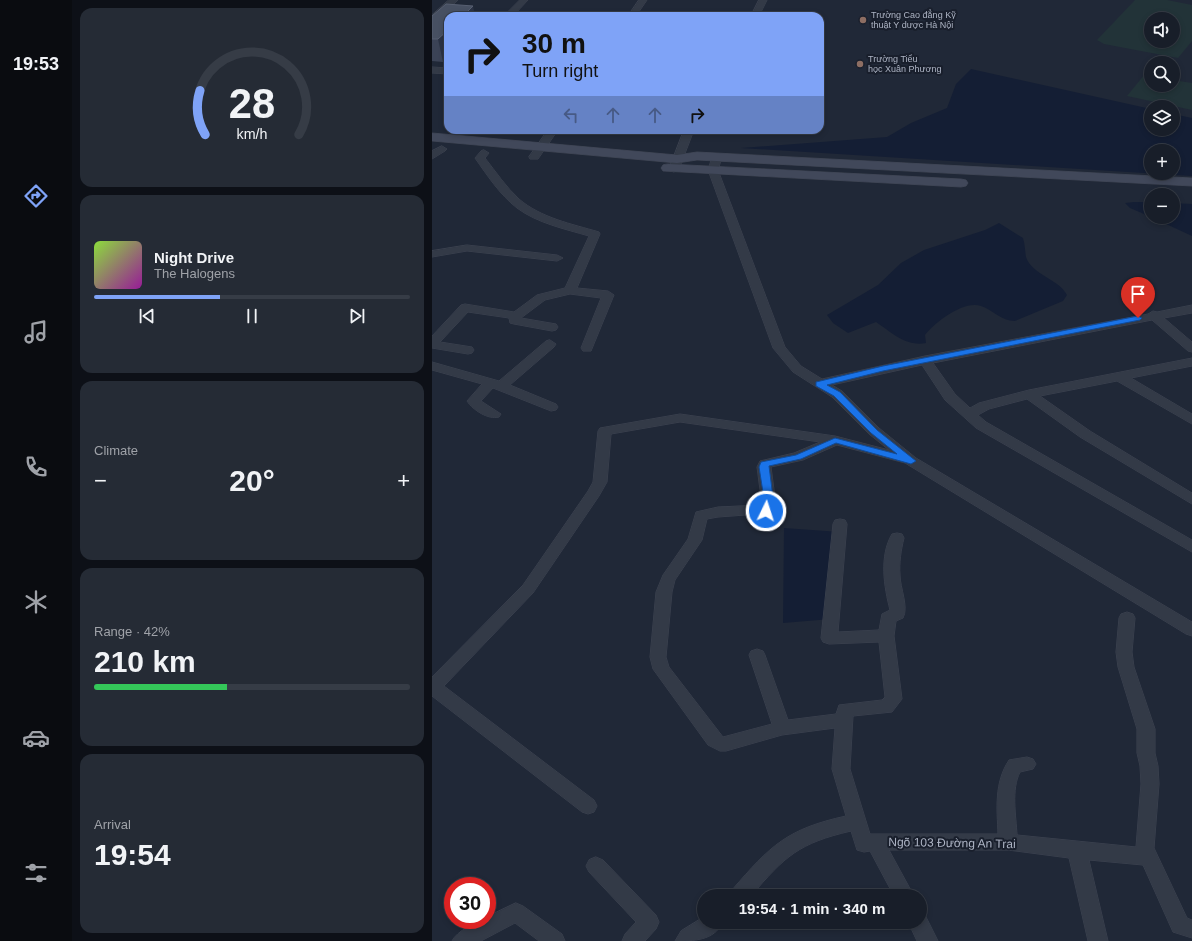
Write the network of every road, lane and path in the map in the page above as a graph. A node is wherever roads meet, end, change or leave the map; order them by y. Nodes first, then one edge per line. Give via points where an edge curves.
1 (454, 0) edge
2 (524, 0) edge
3 (643, 0) edge
4 (763, 0) edge
5 (512, 12) edge
6 (635, 12) edge
7 (757, 12) edge
8 (434, 22) edge
9 (432, 70) edge
10 (444, 71) edge
11 (550, 134) edge
12 (687, 134) edge
13 (432, 137) edge
14 (436, 152) edge
15 (537, 152) junction
16 (484, 153) junction
17 (675, 164) junction
18 (715, 164) junction
19 (1192, 182) edge
20 (976, 184) dead end
21 (432, 254) edge
22 (557, 258) dead end
23 (570, 291) junction
24 (1192, 309) edge
25 (1153, 315) junction
26 (516, 316) junction
27 (552, 327) dead end
28 (432, 344) edge
29 (550, 344) dead end
30 (587, 348) dead end
31 (1192, 348) edge
32 (468, 350) dead end
33 (925, 360) junction
34 (1192, 362) edge
35 (432, 366) edge
36 (1120, 377) junction
37 (496, 384) junction
38 (819, 384) junction
39 (1029, 394) junction
40 (551, 407) dead end
41 (494, 414) dead end
42 (969, 414) junction
43 (1192, 420) edge
44 (835, 440) junction
45 (911, 461) junction
46 (1192, 499) edge
47 (840, 524) dead end
48 (896, 538) dead end
49 (1192, 547) edge
50 (1127, 618) dead end
51 (1192, 630) edge
52 (886, 636) junction
53 (757, 655) dead end
54 (433, 688) edge
55 (843, 720) junction
56 (782, 728) junction
57 (1027, 764) dead end
58 (588, 806) dead end
59 (857, 822) junction
60 (875, 842) junction
61 (1008, 842) junction
62 (1077, 851) junction
63 (1148, 857) junction
64 (596, 866) dead end
65 (745, 889) edge
66 (900, 889) edge
67 (703, 929) edge
68 (922, 929) edge
69 (1192, 929) edge
70 (462, 941) edge
71 (555, 941) edge
72 (632, 941) edge
73 (685, 941) edge
74 (928, 941) edge
75 (1098, 941) edge

1 - 8 street
2 - 5 street
3 - 6 street
4 - 7 street
9 - 10 street
11 - 15 street
12 - 17 street
13 - 15 street
14 - 16 street
15 - 16 street
15 - 17 street
16 - 23 street via 480,158 511,196 528,210 595,234
17 - 18 street
18 - 19 street
18 - 20 street
18 - 38 street via 779,348 797,369
21 - 22 street via 468,248
23 - 26 street via 541,297
23 - 30 street via 608,294
24 - 25 street
25 - 31 street
25 - 33 street
26 - 27 street via 514,320
26 - 28 street via 465,308
28 - 32 street
29 - 37 street
33 - 38 street
33 - 42 street via 950,397
34 - 36 street
35 - 37 street
36 - 39 street
36 - 43 street
37 - 40 street
37 - 41 street via 474,401 477,406
38 - 45 street via 837,394 874,432
39 - 42 street via 984,406
39 - 46 street via 1086,434
42 - 49 street via 981,425
44 - 45 street
44 - 54 street via 680,418 605,431 600,482 594,493 528,589
44 - 56 street via 802,456 765,464 768,510 706,513 701,516 695,540 668,580 664,592 658,657 661,669 714,740 726,744
45 - 51 street
47 - 52 street via 829,638
48 - 52 street via 892,553 892,572 898,611 888,618
50 - 63 street via 1124,652 1126,666 1146,729 1150,784 1145,848
52 - 55 street via 894,700 886,707 845,710
53 - 56 street
54 - 58 street
55 - 56 street
55 - 59 street via 841,769
57 - 61 street via 1015,765 1009,775
59 - 60 street via 864,844
59 - 65 street via 803,837 771,859
60 - 61 street, Ngõ 103 Đường An Trai
60 - 66 street
61 - 62 street, Ngõ 103 Đường An Trai
62 - 63 street, Ngõ 103 Đường An Trai
62 - 75 street
63 - 69 street via 1180,925
64 - 72 street via 649,922
67 - 73 street
68 - 74 street
70 - 71 street via 516,912

